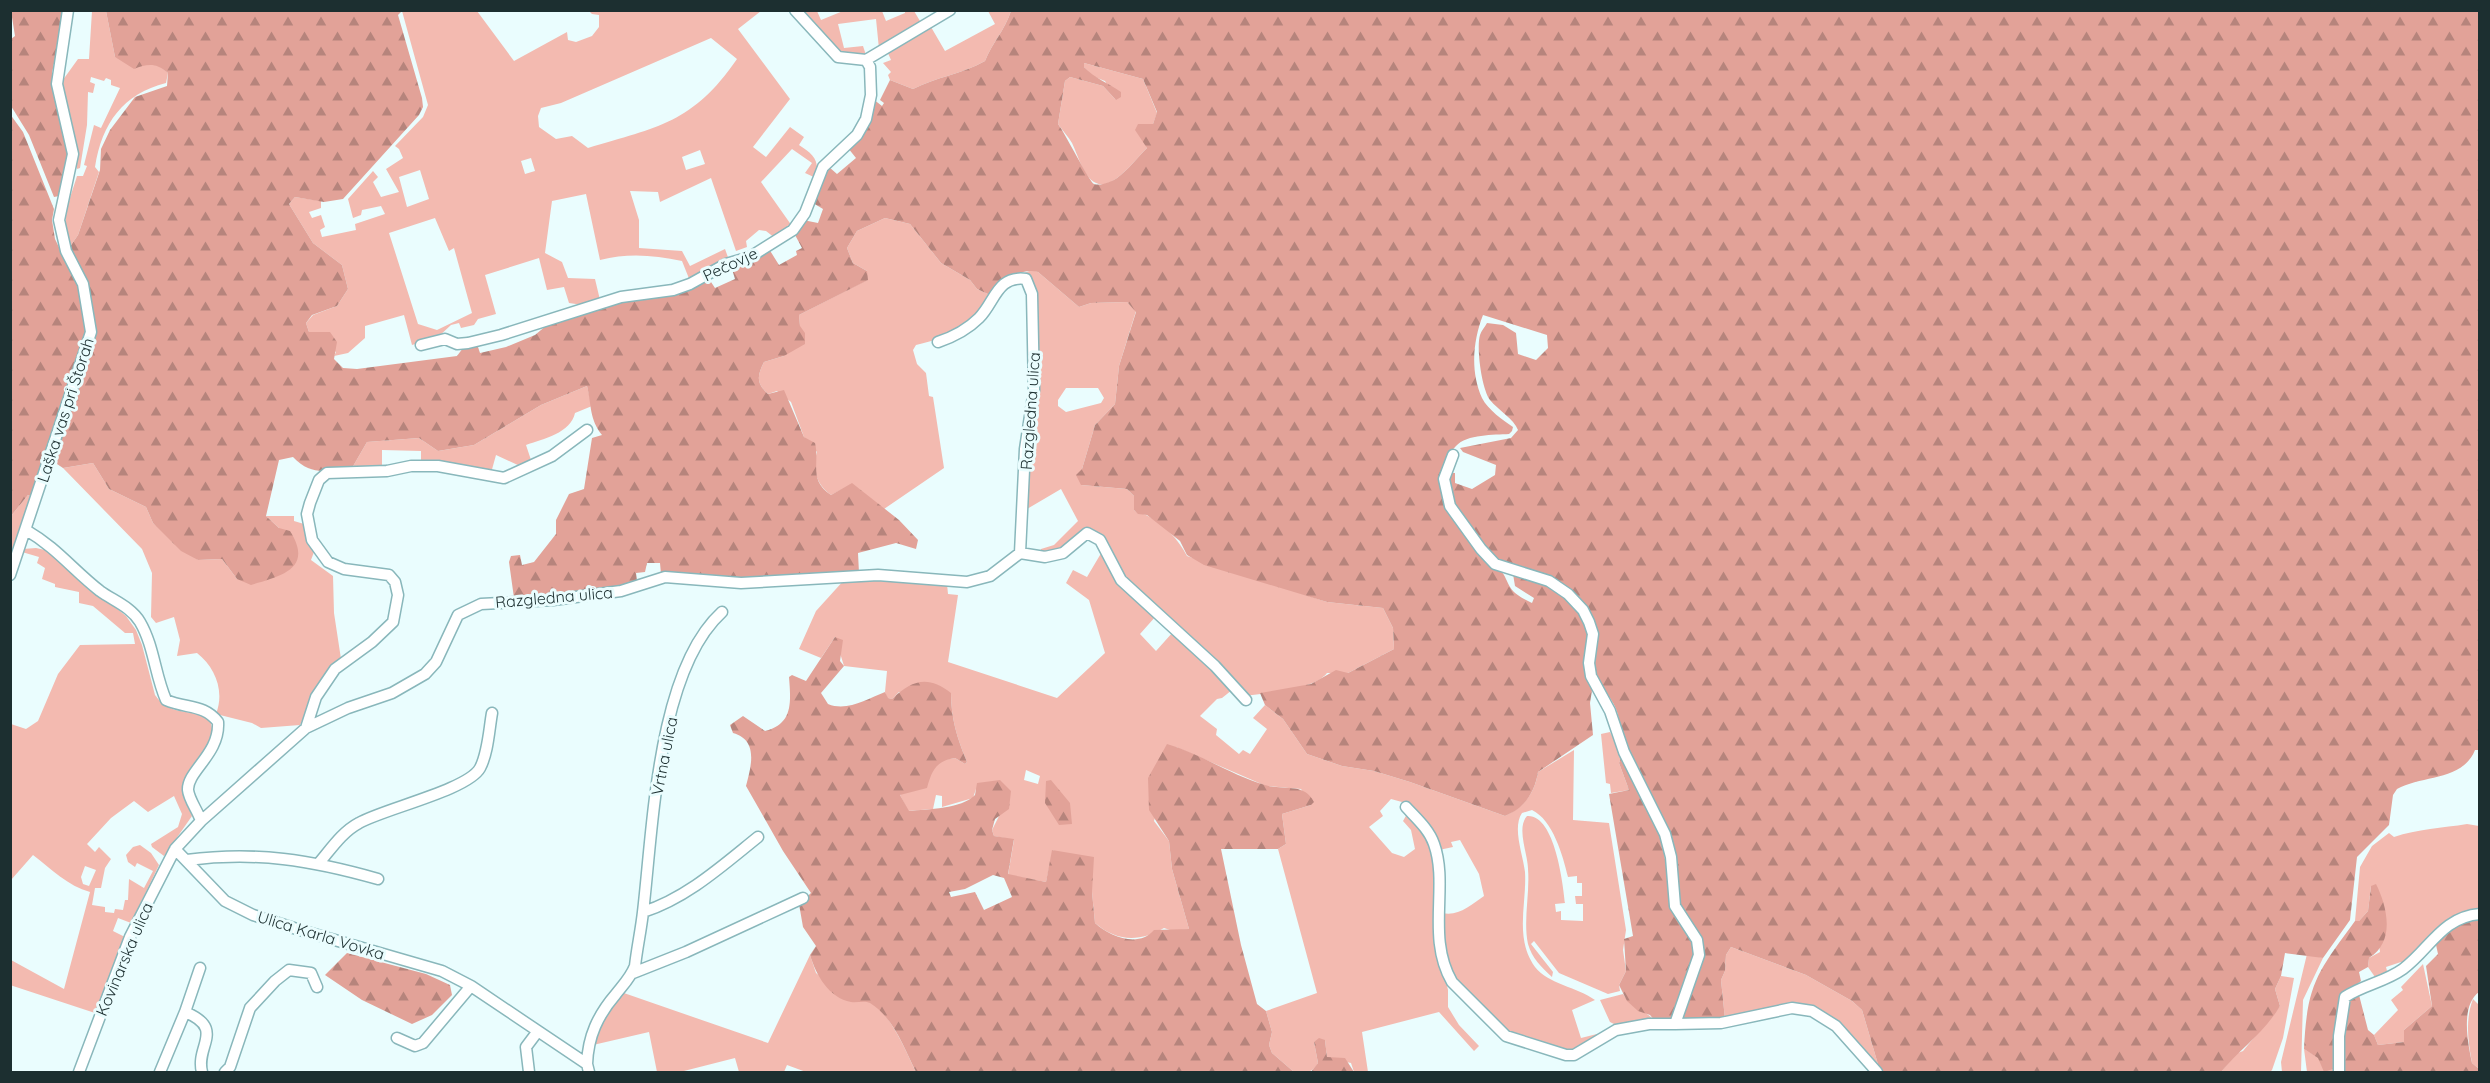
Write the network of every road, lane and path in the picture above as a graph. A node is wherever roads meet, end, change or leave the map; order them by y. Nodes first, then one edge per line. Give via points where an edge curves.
1 (68, 10) edge
2 (795, 10) edge
3 (950, 10) edge
4 (866, 60) junction
5 (938, 342) dead end
6 (422, 345) dead end
7 (587, 430) dead end
8 (1453, 455) dead end
9 (26, 530) junction
10 (1020, 553) junction
11 (10, 575) edge
12 (722, 612) dead end
13 (1246, 700) dead end
14 (492, 713) dead end
15 (306, 728) junction
16 (1406, 807) dead end
17 (201, 820) junction
18 (758, 837) dead end
19 (175, 849) junction
20 (187, 860) junction
21 (319, 862) junction
22 (378, 879) dead end
23 (803, 898) dead end
24 (643, 912) junction
25 (2480, 914) edge
26 (200, 968) dead end
27 (633, 972) junction
28 (471, 986) junction
29 (317, 987) dead end
30 (185, 1012) junction
31 (1675, 1024) junction
32 (538, 1031) junction
33 (397, 1038) dead end
34 (588, 1068) edge
35 (79, 1072) edge
36 (160, 1072) edge
37 (202, 1072) edge
38 (225, 1072) edge
39 (529, 1072) edge
40 (1877, 1072) edge
41 (2339, 1072) edge

1 - 9 street, Laška vas pri Štorah via 57,84 73,154 59,220 66,251 83,284 91,332
2 - 4 street via 838,57
3 - 4 street
4 - 6 street, Pečovje via 871,95 866,119 857,135 824,167 805,213 793,230 750,257 726,264 674,290 621,297 501,335 458,344 445,339
5 - 10 street, Razgledna ulica via 974,323 1006,282 1017,277 1026,279 1030,285 1034,390 1025,449
7 - 15 street via 552,456 504,478 423,466 333,471 319,480 307,514 309,532 320,554 344,569 385,573 395,582 398,596 393,622 335,669 316,697
8 - 31 street via 1444,479 1450,506 1481,549 1495,564 1549,581 1568,594 1589,622 1593,634 1591,676 1665,834 1676,906 1697,940 1699,955
9 - 11 street, Laška vas pri Štorah
9 - 17 street via 52,546 138,620 166,700 204,709 218,722 219,734 213,750 190,781 188,790
10 - 13 street via 1045,557 1063,553 1082,536 1092,534 1100,540 1120,580 1215,666
10 - 15 street, Razgledna ulica via 990,576 967,582 878,575 741,583 665,578 621,591 481,604 459,615 436,662 425,674 392,693
12 - 24 street, Vrtna ulica via 707,626 682,677 671,717 648,850
14 - 21 street via 481,767 474,776 360,822
15 - 17 street, Razgledna ulica
16 - 31 street via 1435,844 1440,949 1447,975 1506,1036 1574,1055 1616,1030
17 - 19 street, Razgledna ulica
18 - 24 street via 704,880 662,906
19 - 20 street, Ulica Karla Vovka
19 - 35 street, Kovinarska ulica via 130,937
20 - 21 street via 224,855
20 - 28 street, Ulica Karla Vovka via 225,902 253,915 442,971
21 - 22 street
23 - 27 street
24 - 27 street, Vrtna ulica
25 - 41 street via 2457,919 2404,969 2344,997
26 - 30 street
27 - 34 street, Vrtna ulica via 592,1031
28 - 32 street, Ulica Karla Vovka
28 - 33 street via 423,1043 415,1046
29 - 38 street via 311,973 304,970 290,970 275,981 250,1008
30 - 36 street
30 - 37 street via 201,1019 208,1039 199,1064
31 - 40 street via 1721,1023 1792,1008 1812,1011 1836,1026
32 - 34 street, Ulica Karla Vovka
32 - 39 street via 526,1047

